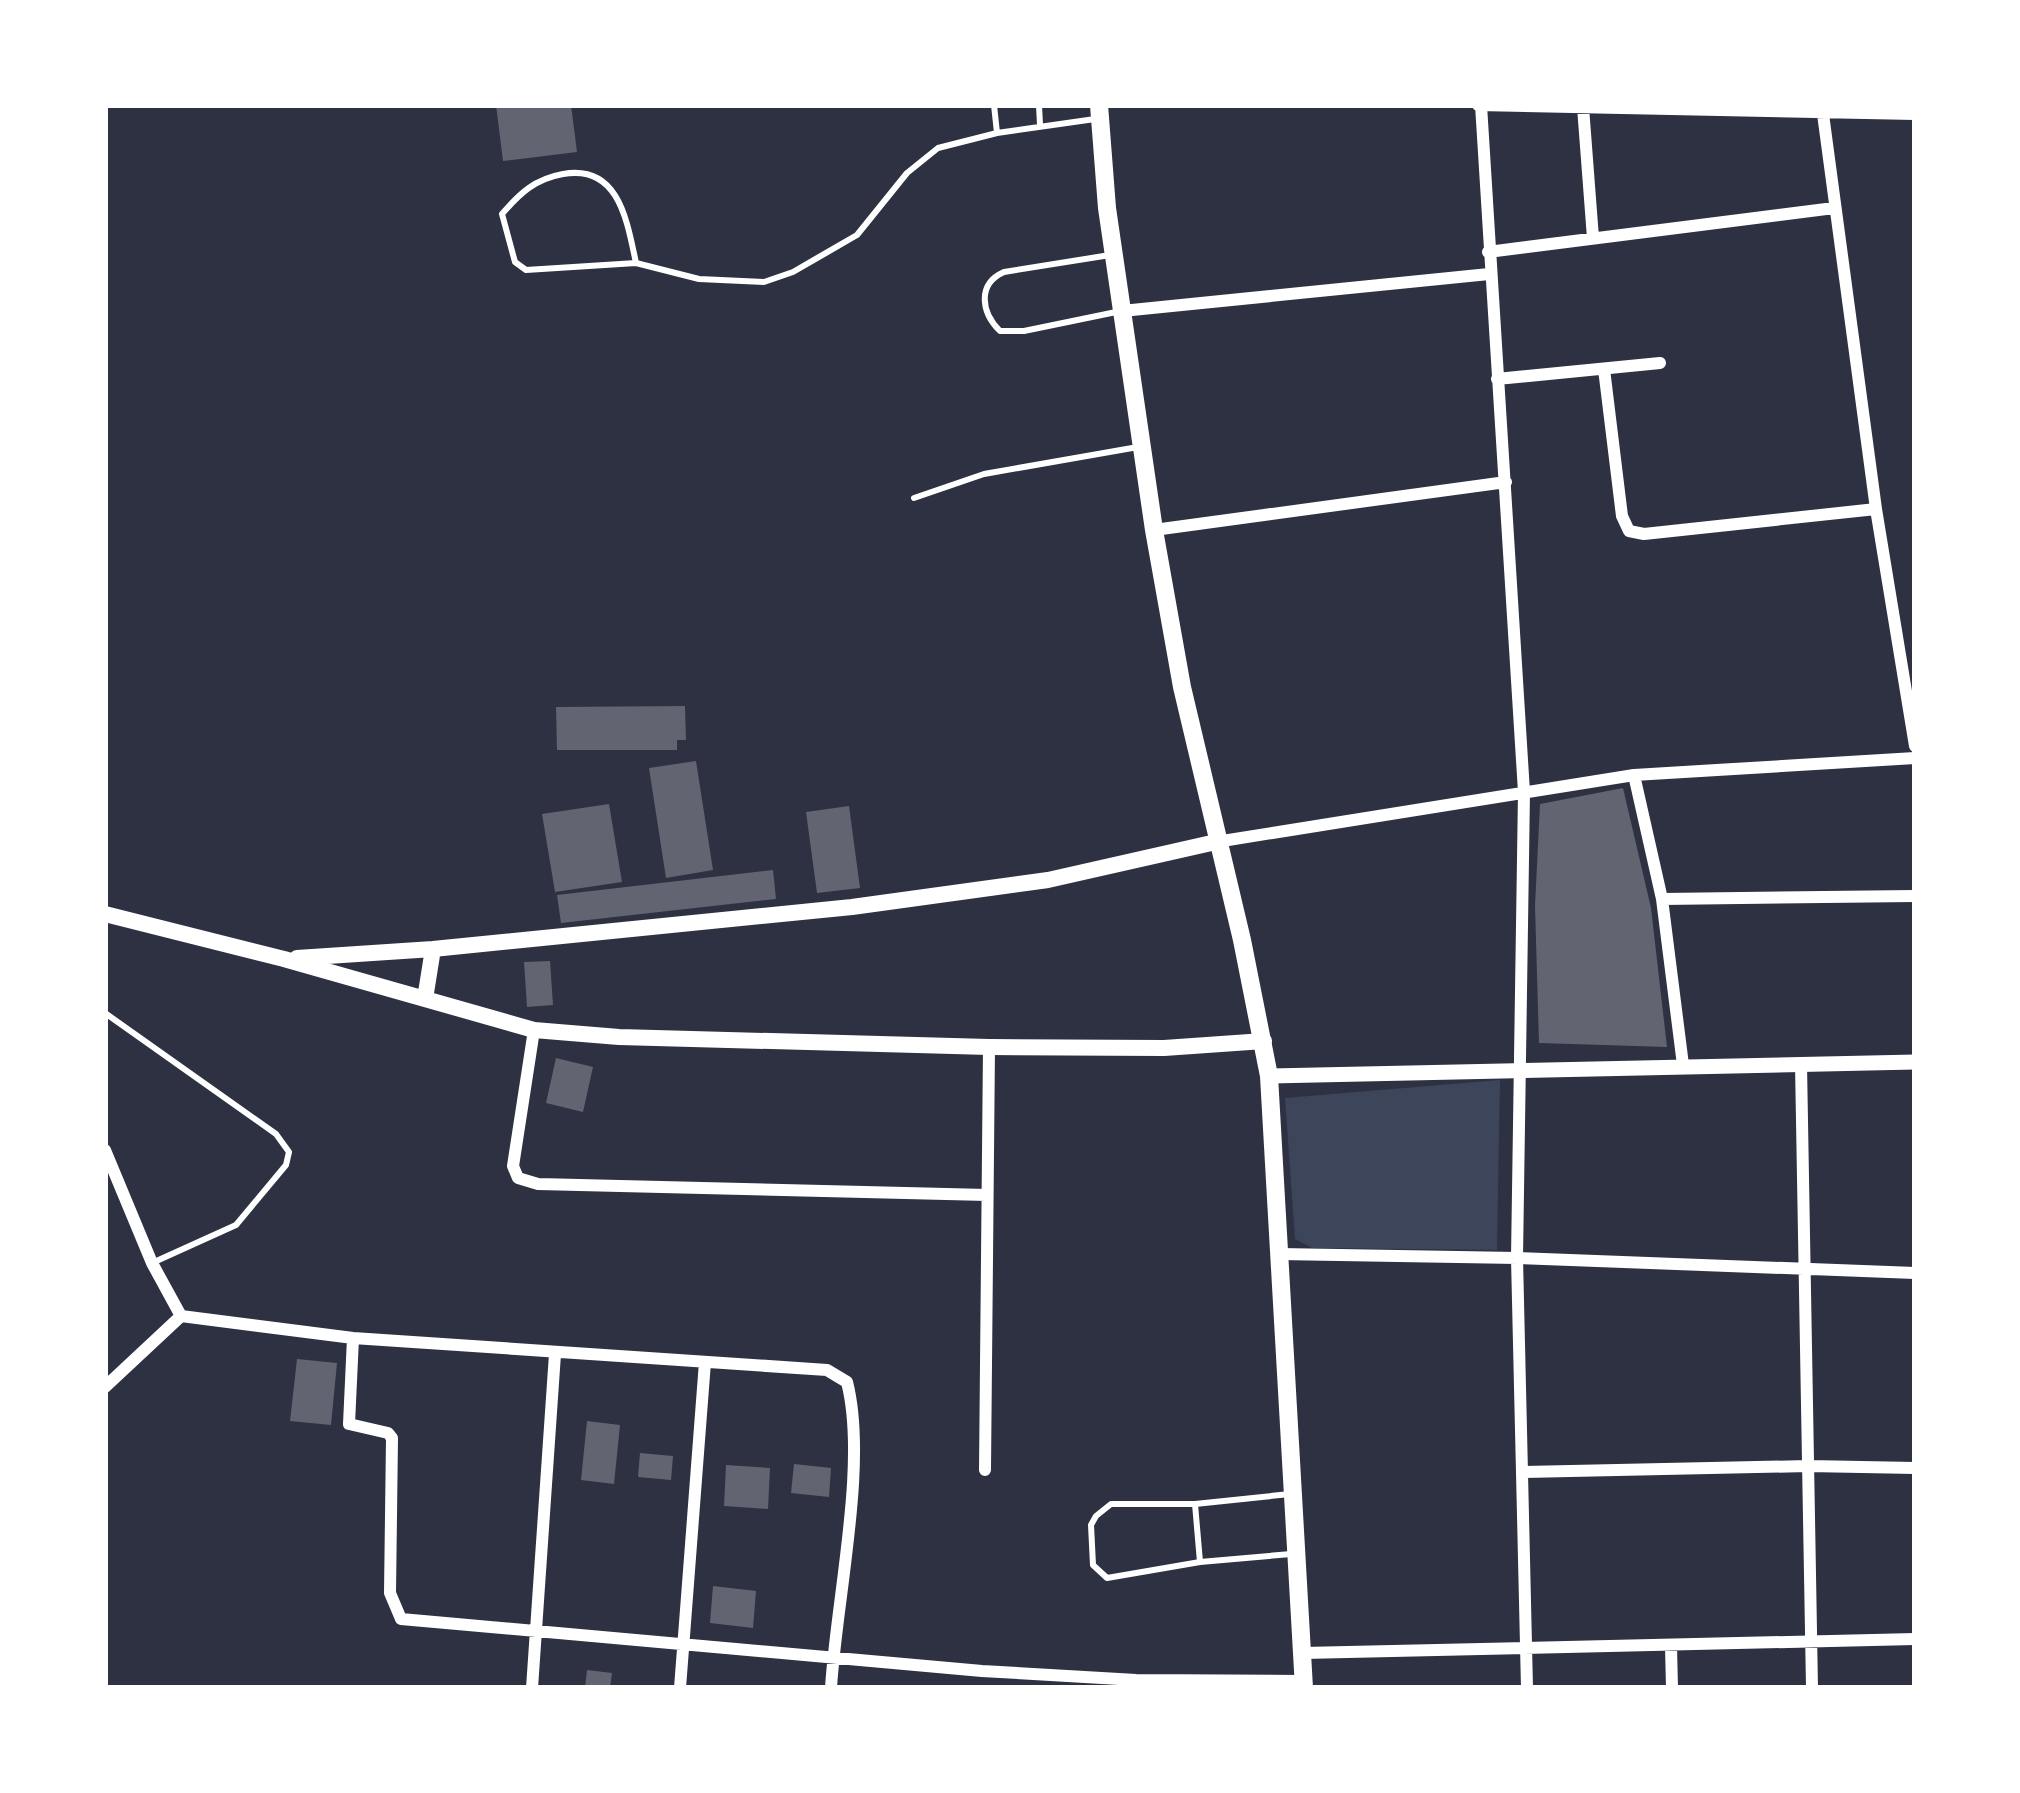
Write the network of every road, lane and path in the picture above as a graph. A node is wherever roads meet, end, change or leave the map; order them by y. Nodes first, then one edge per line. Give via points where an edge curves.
1 (994, 105) edge
2 (1039, 105) edge
3 (1480, 105) edge
4 (1583, 107) edge
5 (1100, 111) edge
6 (1822, 114) junction
7 (1915, 114) edge
8 (1040, 125) junction
9 (997, 133) junction
10 (1834, 208) junction
11 (1593, 238) junction
12 (1488, 251) junction
13 (1114, 255) junction
14 (636, 263) junction
15 (1489, 274) junction
16 (1122, 311) junction
17 (1660, 363) dead end
18 (1604, 369) junction
19 (1497, 379) junction
20 (1142, 446) junction
21 (1506, 482) junction
22 (914, 498) dead end
23 (1876, 509) junction
24 (1154, 530) junction
25 (1915, 746) edge
26 (1915, 758) edge
27 (1634, 775) junction
28 (1524, 792) junction
29 (1216, 842) junction
30 (1915, 896) edge
31 (1662, 899) junction
32 (105, 914) edge
33 (433, 949) junction
34 (284, 958) junction
35 (425, 999) junction
36 (105, 1013) edge
37 (534, 1030) junction
38 (1264, 1041) junction
39 (989, 1047) junction
40 (1915, 1062) edge
41 (1801, 1064) junction
42 (1683, 1065) junction
43 (1520, 1067) junction
44 (1269, 1076) junction
45 (105, 1150) edge
46 (987, 1195) junction
47 (1279, 1254) junction
48 (1517, 1258) junction
49 (152, 1263) junction
50 (1807, 1268) junction
51 (1915, 1273) edge
52 (181, 1316) junction
53 (353, 1338) junction
54 (555, 1354) junction
55 (705, 1362) junction
56 (105, 1387) edge
57 (1808, 1466) junction
58 (1915, 1468) edge
59 (985, 1470) dead end
60 (1522, 1472) junction
61 (1293, 1494) junction
62 (1196, 1504) junction
63 (1297, 1553) junction
64 (1200, 1562) junction
65 (537, 1632) junction
66 (1915, 1639) edge
67 (1811, 1640) junction
68 (684, 1646) junction
69 (1528, 1646) junction
70 (1671, 1646) junction
71 (1303, 1653) junction
72 (832, 1658) junction
73 (982, 1670) junction
74 (1135, 1684) edge
75 (1304, 1684) edge
76 (532, 1688) edge
77 (680, 1688) edge
78 (831, 1688) edge
79 (980, 1688) edge
80 (1527, 1688) edge
81 (1672, 1688) edge
82 (1812, 1688) edge

1 - 9 lane
2 - 8 lane
3 - 4 street
3 - 12 street
4 - 6 street
4 - 11 street
5 - 8 lane
5 - 13 main road
6 - 7 street
6 - 10 street
8 - 9 lane
9 - 14 lane via 921,159 857,235 793,272 764,282 699,279
10 - 11 street
10 - 23 street
11 - 12 street
12 - 15 street
13 - 16 main road
13 - 16 lane via 1004,272 985,288 984,305 1000,331
14 - 14 lane via 526,270 514,262 502,214 524,189 550,177 581,171 603,179 621,205
15 - 16 street
15 - 19 street
16 - 20 main road
17 - 18 street
18 - 19 street
18 - 23 street via 1629,531
19 - 21 street
20 - 22 lane via 985,474
20 - 24 main road
21 - 24 street
21 - 28 street
23 - 25 street
24 - 29 main road
26 - 27 street
27 - 28 street
27 - 31 street
28 - 29 street
28 - 43 street
29 - 33 main road via 962,893
29 - 38 main road
30 - 31 street
31 - 42 street
32 - 34 main road
33 - 34 main road
33 - 35 main road
34 - 35 main road
35 - 37 main road
36 - 49 lane via 276,1134 289,1152 236,1226
37 - 39 main road
37 - 46 street via 513,1166 518,1178
38 - 39 main road
38 - 44 main road
39 - 46 street
40 - 41 street
41 - 42 street
41 - 50 street
42 - 43 street
43 - 44 street
43 - 48 street
44 - 47 main road
45 - 49 street
46 - 59 street
47 - 48 street
47 - 61 main road
48 - 50 street
48 - 60 street
49 - 52 street
50 - 51 street
50 - 57 street
52 - 53 street
52 - 56 street
53 - 54 street
53 - 65 street via 349,1424 392,1438 395,1612 401,1619
54 - 55 street
54 - 65 street
55 - 68 street
55 - 72 street via 827,1370 847,1382 851,1472
57 - 58 street
57 - 60 street
57 - 67 street
60 - 69 street
61 - 62 lane
61 - 63 main road
62 - 64 lane
62 - 64 lane via 1111,1504 1091,1525 1099,1574 1118,1578
63 - 64 lane
63 - 71 main road
65 - 68 street
65 - 76 street
66 - 67 street
67 - 70 street
67 - 82 street
68 - 72 street
68 - 77 street
69 - 70 street
69 - 71 street
69 - 80 street
70 - 81 street
71 - 75 main road
72 - 73 street
72 - 78 street
73 - 74 street
73 - 79 street
74 - 75 street

